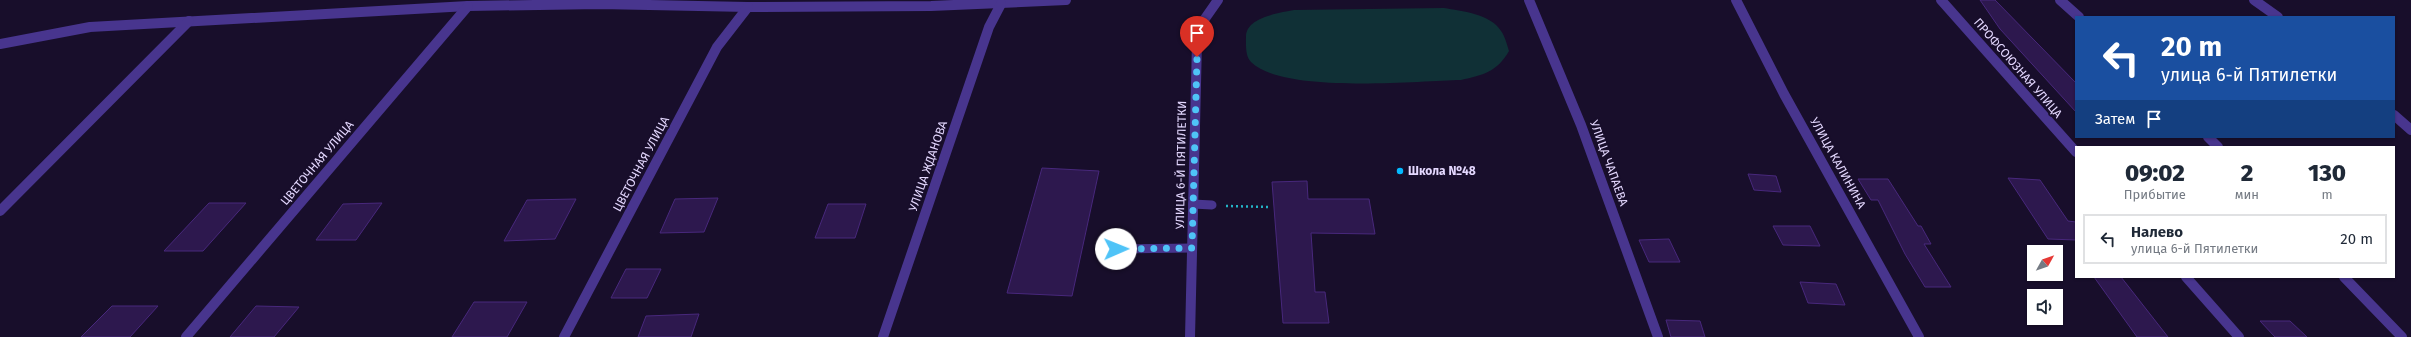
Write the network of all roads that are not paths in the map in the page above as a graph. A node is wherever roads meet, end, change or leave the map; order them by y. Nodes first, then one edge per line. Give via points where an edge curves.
1 (1066, 0) edge
2 (1218, 0) edge
3 (1529, 0) edge
4 (1736, 0) edge
5 (1941, 0) edge
6 (2060, 0) edge
7 (2254, 0) edge
8 (1001, 4) junction
9 (468, 6) junction
10 (748, 7) junction
11 (2078, 16) edge
12 (2277, 16) edge
13 (189, 21) junction
14 (0, 44) edge
15 (2395, 116) edge
16 (2411, 130) edge
17 (2209, 138) edge
18 (2217, 146) edge
19 (2075, 151) edge
20 (1193, 204) junction
21 (1212, 205) road end
22 (0, 211) edge
23 (1192, 248) junction
24 (1116, 249) dead end
25 (2187, 278) edge
26 (2345, 278) edge
27 (186, 337) edge
28 (564, 337) edge
29 (883, 337) edge
30 (1190, 337) edge
31 (1658, 337) edge
32 (1919, 337) edge
33 (2239, 337) edge
34 (2402, 337) edge

1 - 8 street
2 - 20 street, УЛИЦА 6-Й ПЯТИЛЕТКИ via 1200,26 1197,42
3 - 31 street, УЛИЦА ЧАПАЕВА via 1593,152
4 - 32 street, УЛИЦА КАЛИНИНА via 1788,100
5 - 19 street, ПРОФСОЮЗНАЯ УЛИЦА
6 - 11 street
7 - 12 street
8 - 10 street
8 - 29 street, УЛИЦА ЖДАНОВА via 989,27
9 - 10 street via 600,4
9 - 13 street
9 - 27 street, ЦВЕТОЧНАЯ УЛИЦА
10 - 28 street, ЦВЕТОЧНАЯ УЛИЦА via 717,47
13 - 14 street via 90,27
13 - 22 street
15 - 16 street
17 - 18 street
20 - 21 lane
20 - 23 street, УЛИЦА 6-Й ПЯТИЛЕТКИ
23 - 24 lane
23 - 30 street, УЛИЦА 6-Й ПЯТИЛЕТКИ
25 - 33 street
26 - 34 street

